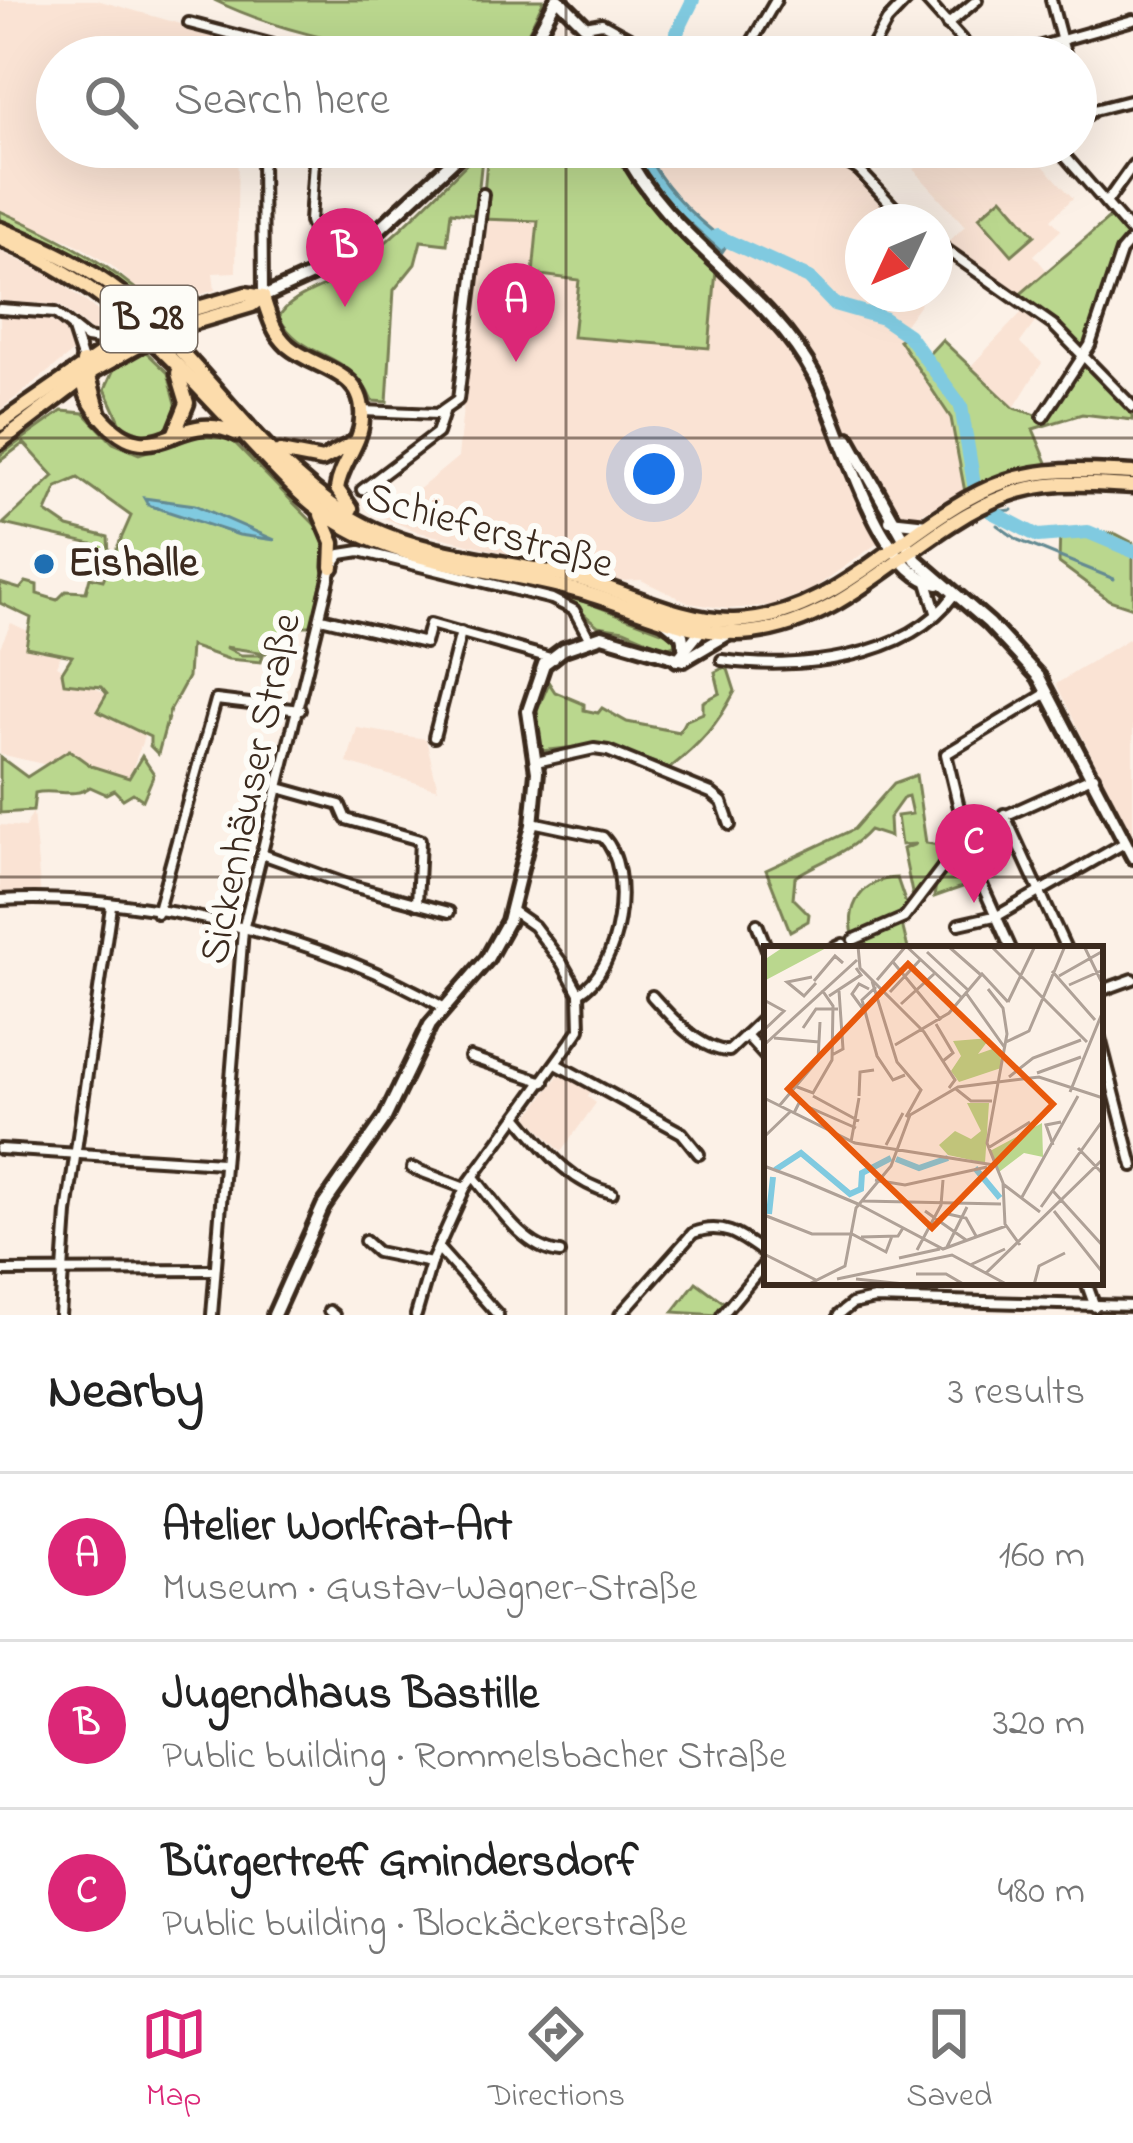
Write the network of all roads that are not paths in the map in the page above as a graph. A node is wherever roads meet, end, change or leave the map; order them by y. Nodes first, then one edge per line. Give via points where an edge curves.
1 (558, 0) edge
2 (776, 0) edge
3 (907, 0) edge
4 (926, 0) edge
5 (977, 0) edge
6 (1051, 0) edge
7 (1133, 20) edge
8 (189, 22) dead end
9 (946, 25) junction
10 (585, 26) junction
11 (239, 36) edge
12 (537, 36) edge
13 (589, 36) edge
14 (626, 36) edge
15 (755, 36) edge
16 (879, 36) edge
17 (957, 36) edge
18 (1060, 36) edge
19 (1078, 36) edge
20 (1133, 100) edge
21 (1097, 111) edge
22 (1133, 165) edge
23 (262, 168) edge
24 (313, 168) edge
25 (446, 168) edge
26 (636, 168) edge
27 (856, 168) edge
28 (861, 168) edge
29 (1075, 168) edge
30 (859, 170) junction
31 (483, 194) dead end
32 (1106, 203) junction
33 (891, 204) edge
34 (0, 229) edge
35 (1133, 236) edge
36 (0, 239) edge
37 (953, 254) edge
38 (327, 271) junction
39 (263, 297) junction
40 (0, 309) edge
41 (183, 319) junction
42 (70, 325) junction
43 (118, 341) junction
44 (160, 347) junction
45 (1084, 354) junction
46 (85, 372) junction
47 (1133, 387) edge
48 (1123, 395) junction
49 (55, 401) junction
50 (1133, 407) edge
51 (95, 411) junction
52 (362, 411) junction
53 (444, 412) junction
54 (1043, 417) dead end
55 (0, 424) edge
56 (174, 435) junction
57 (249, 440) junction
58 (0, 442) edge
59 (356, 442) junction
60 (271, 447) junction
61 (1076, 463) dead end
62 (1094, 471) junction
63 (1133, 473) edge
64 (1133, 486) edge
65 (362, 490) dead end
66 (313, 504) junction
67 (885, 525) junction
68 (928, 525) junction
69 (929, 541) junction
70 (409, 542) junction
71 (901, 551) junction
72 (332, 567) junction
73 (872, 571) junction
74 (932, 580) junction
75 (954, 595) junction
76 (689, 613) junction
77 (936, 614) junction
78 (321, 618) junction
79 (663, 619) junction
80 (715, 620) junction
81 (700, 629) junction
82 (461, 632) junction
83 (730, 632) junction
84 (589, 638) junction
85 (701, 651) junction
86 (681, 655) junction
87 (553, 658) junction
88 (722, 660) dead end
89 (1048, 692) junction
90 (300, 710) junction
91 (434, 737) dead end
92 (536, 762) junction
93 (1094, 776) junction
94 (280, 788) junction
95 (1004, 814) junction
96 (532, 822) junction
97 (730, 824) dead end
98 (960, 836) junction
99 (1127, 841) junction
100 (262, 854) junction
101 (1133, 857) edge
102 (1040, 894) junction
103 (0, 900) edge
104 (417, 904) junction
105 (111, 906) junction
106 (511, 910) junction
107 (449, 912) dead end
108 (157, 913) junction
109 (998, 915) junction
110 (757, 924) dead end
111 (958, 924) dead end
112 (244, 930) junction
113 (853, 940) dead end
114 (766, 946) edge
115 (1010, 946) edge
116 (1065, 946) edge
117 (1133, 979) edge
118 (1103, 990) edge
119 (579, 993) junction
120 (652, 996) dead end
121 (443, 1007) junction
122 (764, 1018) edge
123 (746, 1035) junction
124 (1103, 1049) edge
125 (764, 1055) edge
126 (470, 1057) dead end
127 (558, 1065) junction
128 (544, 1082) junction
129 (518, 1117) junction
130 (0, 1149) edge
131 (77, 1153) junction
132 (699, 1154) dead end
133 (222, 1163) junction
134 (1133, 1166) edge
135 (412, 1168) dead end
136 (474, 1177) junction
137 (465, 1189) junction
138 (612, 1192) dead end
139 (365, 1241) dead end
140 (438, 1248) junction
141 (560, 1253) dead end
142 (764, 1256) edge
143 (764, 1262) edge
144 (431, 1263) junction
145 (62, 1270) junction
146 (215, 1270) junction
147 (0, 1271) edge
148 (1087, 1285) edge
149 (1013, 1303) junction
150 (1095, 1306) junction
151 (1128, 1309) edge
152 (60, 1315) edge
153 (212, 1315) edge
154 (274, 1315) edge
155 (416, 1315) edge
156 (498, 1315) edge
157 (620, 1315) edge
158 (722, 1315) edge
159 (838, 1315) edge
160 (1011, 1315) edge

1 - 10 street
1 - 12 street
2 - 15 street
3 - 16 street
4 - 9 street
5 - 9 street
6 - 18 street
7 - 19 street
8 - 11 street
9 - 17 street
10 - 13 street
10 - 14 street via 602,23
20 - 21 street
22 - 32 street
23 - 39 street
24 - 38 street via 309,208
25 - 38 street
26 - 67 street via 663,209 786,328
27 - 30 street
28 - 30 street
29 - 32 street
30 - 33 street
31 - 53 street via 461,394
32 - 35 street
34 - 60 main road, Schieferstraße / B 28 via 116,290
35 - 45 street
36 - 44 main road, Schieferstraße / B 28 via 84,280
37 - 45 street
38 - 39 street
39 - 41 main road via 246,294
39 - 52 main road via 281,338 344,376
40 - 42 street via 48,311
41 - 43 main road, bridge
41 - 46 main road, bridge
42 - 43 street via 91,340
42 - 46 street
43 - 46 main road
44 - 56 main road via 187,397
44 - 57 main road, Schieferstraße / B 28
45 - 48 street
45 - 54 street
46 - 49 main road
46 - 51 main road
46 - 55 main road
47 - 48 street
48 - 50 street
49 - 51 main road
49 - 58 main road
51 - 56 main road via 132,443
52 - 53 street
52 - 59 main road
53 - 65 street via 437,433
56 - 57 main road via 210,424
57 - 66 main road, Schieferstraße / B 28
59 - 60 main road via 310,461
59 - 70 main road via 339,496
60 - 70 main road, Schieferstraße / B 28 via 344,513
61 - 62 main road
62 - 63 main road, B 28
62 - 68 main road, B 28 via 1004,482
64 - 69 main road, B 28 via 1017,491
66 - 72 main road via 333,540
66 - 79 main road, Schieferstraße / B 28 via 382,544
67 - 68 street
67 - 71 street
68 - 71 main road, B 28
69 - 71 main road, B 28
69 - 74 street
70 - 76 main road, Schieferstraße / B 28
71 - 73 main road, Schieferstraße / B 28
71 - 74 street
72 - 78 street, Sickenhäuser Straße
72 - 84 street, Sickenhäuser Straße via 341,554 360,551 552,599 574,610
73 - 80 main road, Schieferstraße / B 28 via 787,610
73 - 83 main road, Schieferstraße / B 28 via 794,622
74 - 75 street
74 - 77 street
75 - 77 street
75 - 89 street
76 - 80 main road, Schieferstraße / B 28
76 - 81 street
77 - 88 street via 840,656
78 - 82 street via 425,643 430,624
78 - 90 street, Sickenhäuser Straße
79 - 81 main road, Schieferstraße / B 28
79 - 86 street via 682,635
80 - 81 street
81 - 83 main road, Schieferstraße / B 28
81 - 85 street
81 - 86 street
82 - 87 street
82 - 91 street
83 - 85 street
84 - 86 street
84 - 87 street
85 - 86 street
87 - 92 street via 536,683 528,721
89 - 93 street
89 - 98 street via 946,754
90 - 94 street, Sickenhäuser Straße
90 - 108 street via 216,700
92 - 96 street
92 - 97 street via 608,751 711,793
93 - 95 street
93 - 99 street
94 - 100 street, Sickenhäuser Straße
94 - 104 street via 340,805 346,819 420,840
95 - 98 street
95 - 102 street
96 - 106 street
96 - 119 street via 603,837 616,857 612,956
98 - 109 street
98 - 113 street via 914,909
99 - 101 street
99 - 102 street
100 - 104 street
100 - 112 street, Sickenhäuser Straße
102 - 109 street
102 - 116 street
103 - 105 street
104 - 107 street
105 - 108 street
105 - 131 street
106 - 119 street via 534,926
106 - 121 street via 487,958
108 - 112 street
109 - 111 street
109 - 115 street
110 - 114 street
112 - 121 street via 339,960
112 - 133 street, Sickenhäuser Straße
117 - 118 street
119 - 127 street via 580,1029
120 - 123 street via 711,1048 729,1051
121 - 154 street via 386,1118 323,1206
122 - 123 street
123 - 125 street
124 - 134 street
126 - 128 street
127 - 128 street
127 - 132 street via 682,1133
128 - 129 street
129 - 136 street
129 - 138 street via 561,1166
130 - 131 street
131 - 133 street
131 - 145 street
133 - 146 street, Sickenhäuser Straße
135 - 137 street
136 - 137 street
136 - 141 street via 523,1234
137 - 140 street
139 - 144 street via 377,1252
140 - 144 street
140 - 156 street
142 - 157 street via 738,1234 709,1227 667,1257
143 - 158 street
144 - 155 street
145 - 146 street
145 - 147 street
145 - 152 street
146 - 153 street, Sickenhäuser Straße
148 - 150 street
149 - 150 street
149 - 159 street via 874,1299
149 - 160 street
150 - 151 street

